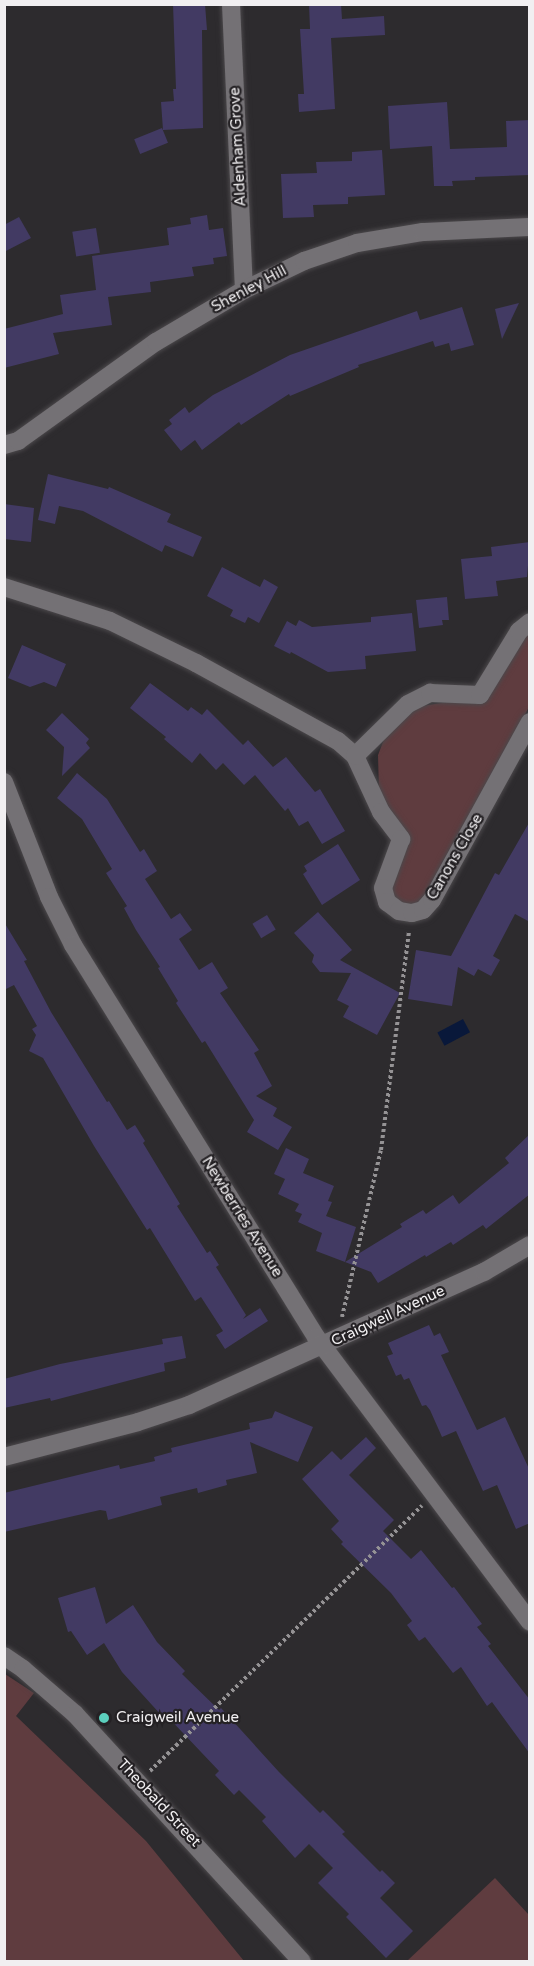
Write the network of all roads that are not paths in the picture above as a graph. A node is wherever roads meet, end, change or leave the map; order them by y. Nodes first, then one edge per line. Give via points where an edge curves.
1 (231, 4) edge
2 (530, 227) edge
3 (244, 290) junction
4 (4, 445) edge
5 (4, 587) edge
6 (530, 622) edge
7 (530, 722) edge
8 (355, 756) junction
9 (4, 782) edge
10 (530, 1245) edge
11 (322, 1346) junction
12 (4, 1457) edge
13 (530, 1622) edge
14 (4, 1656) edge
15 (302, 1962) edge

1 - 3 street, Aldenham Grove
2 - 3 street, Shenley Hill via 423,232 357,243 304,261
3 - 4 street, Shenley Hill via 156,342 18,441
5 - 8 street, Canons Close via 110,621 338,741
6 - 8 street via 519,631 480,695 430,693 408,704
7 - 8 street, Canons Close via 432,900 423,910 412,913 399,911 387,902 383,888 401,839 381,813
9 - 11 street, Newberries Avenue via 49,897 74,945
10 - 11 street, Craigweil Avenue via 484,1272
11 - 12 street, Craigweil Avenue via 189,1405
11 - 13 street, Newberries Avenue
14 - 15 street, Theobald Street via 75,1714

